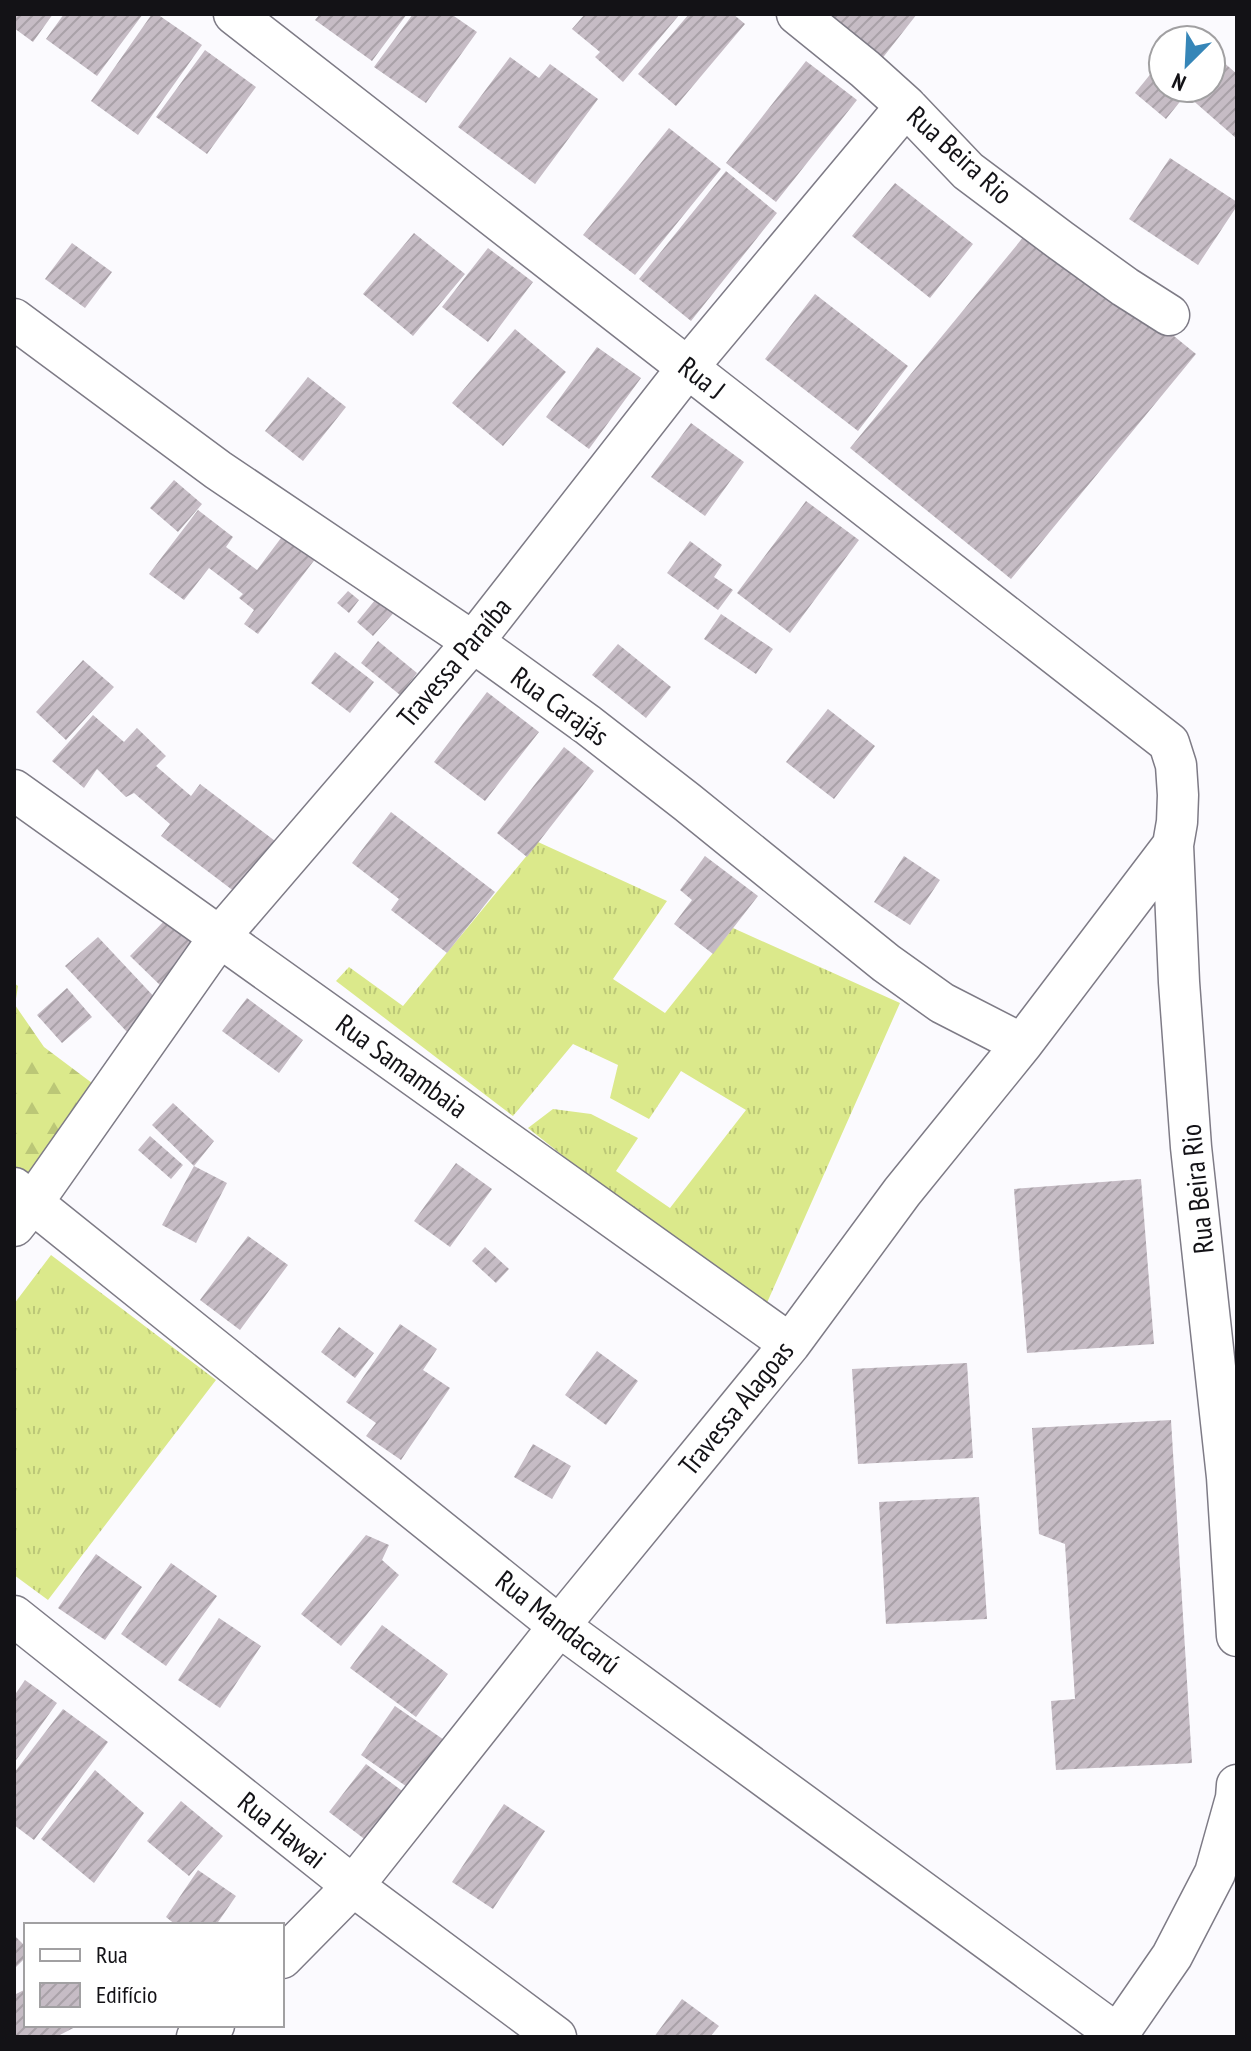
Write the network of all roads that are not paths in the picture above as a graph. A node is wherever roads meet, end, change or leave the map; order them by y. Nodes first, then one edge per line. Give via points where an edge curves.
1 (234, 14) edge
2 (797, 14) edge
3 (906, 106) junction
4 (1169, 315) dead end
5 (14, 319) edge
6 (688, 367) junction
7 (473, 642) junction
8 (1169, 743) joint
9 (14, 790) edge
10 (1173, 845) junction
11 (220, 936) junction
12 (1022, 1044) junction
13 (20, 1205) edge
14 (790, 1344) junction
15 (14, 1616) edge
16 (559, 1626) junction
17 (1237, 1636) edge
18 (1237, 1785) edge
19 (353, 1886) junction
20 (284, 1956) edge
21 (1117, 2036) edge
22 (556, 2037) edge

1 - 6 street, Rua J
2 - 3 street, Rua Beira Rio
3 - 4 street, Rua Beira Rio via 968,171
3 - 6 street, Travessa Paraíba
5 - 7 street, Rua Carajás via 218,470
6 - 7 street, Travessa Paraíba
6 - 8 street, Rua J
7 - 11 street, Travessa Paraíba
7 - 12 street, Rua Carajás via 601,734 886,963 942,1003
8 - 10 street, Rua Beira Rio via 1178,795
9 - 11 street, Rua Samambaia
10 - 12 street, Travessa Alagoas
10 - 17 street, Rua Beira Rio via 1191,1147 1227,1477
11 - 13 street, Travessa Paraíba
11 - 14 street, Rua Samambaia
12 - 14 street, Travessa Alagoas via 902,1192
13 - 16 street, Rua Mandacarú
14 - 16 street, Travessa Alagoas
15 - 19 street, Rua Hawai
16 - 19 street, Travessa Alagoas
16 - 21 street, Rua Mandacarú
18 - 21 street via 1215,1873 1172,1956
19 - 20 street, Travessa Alagoas
19 - 22 street, Rua Hawai

